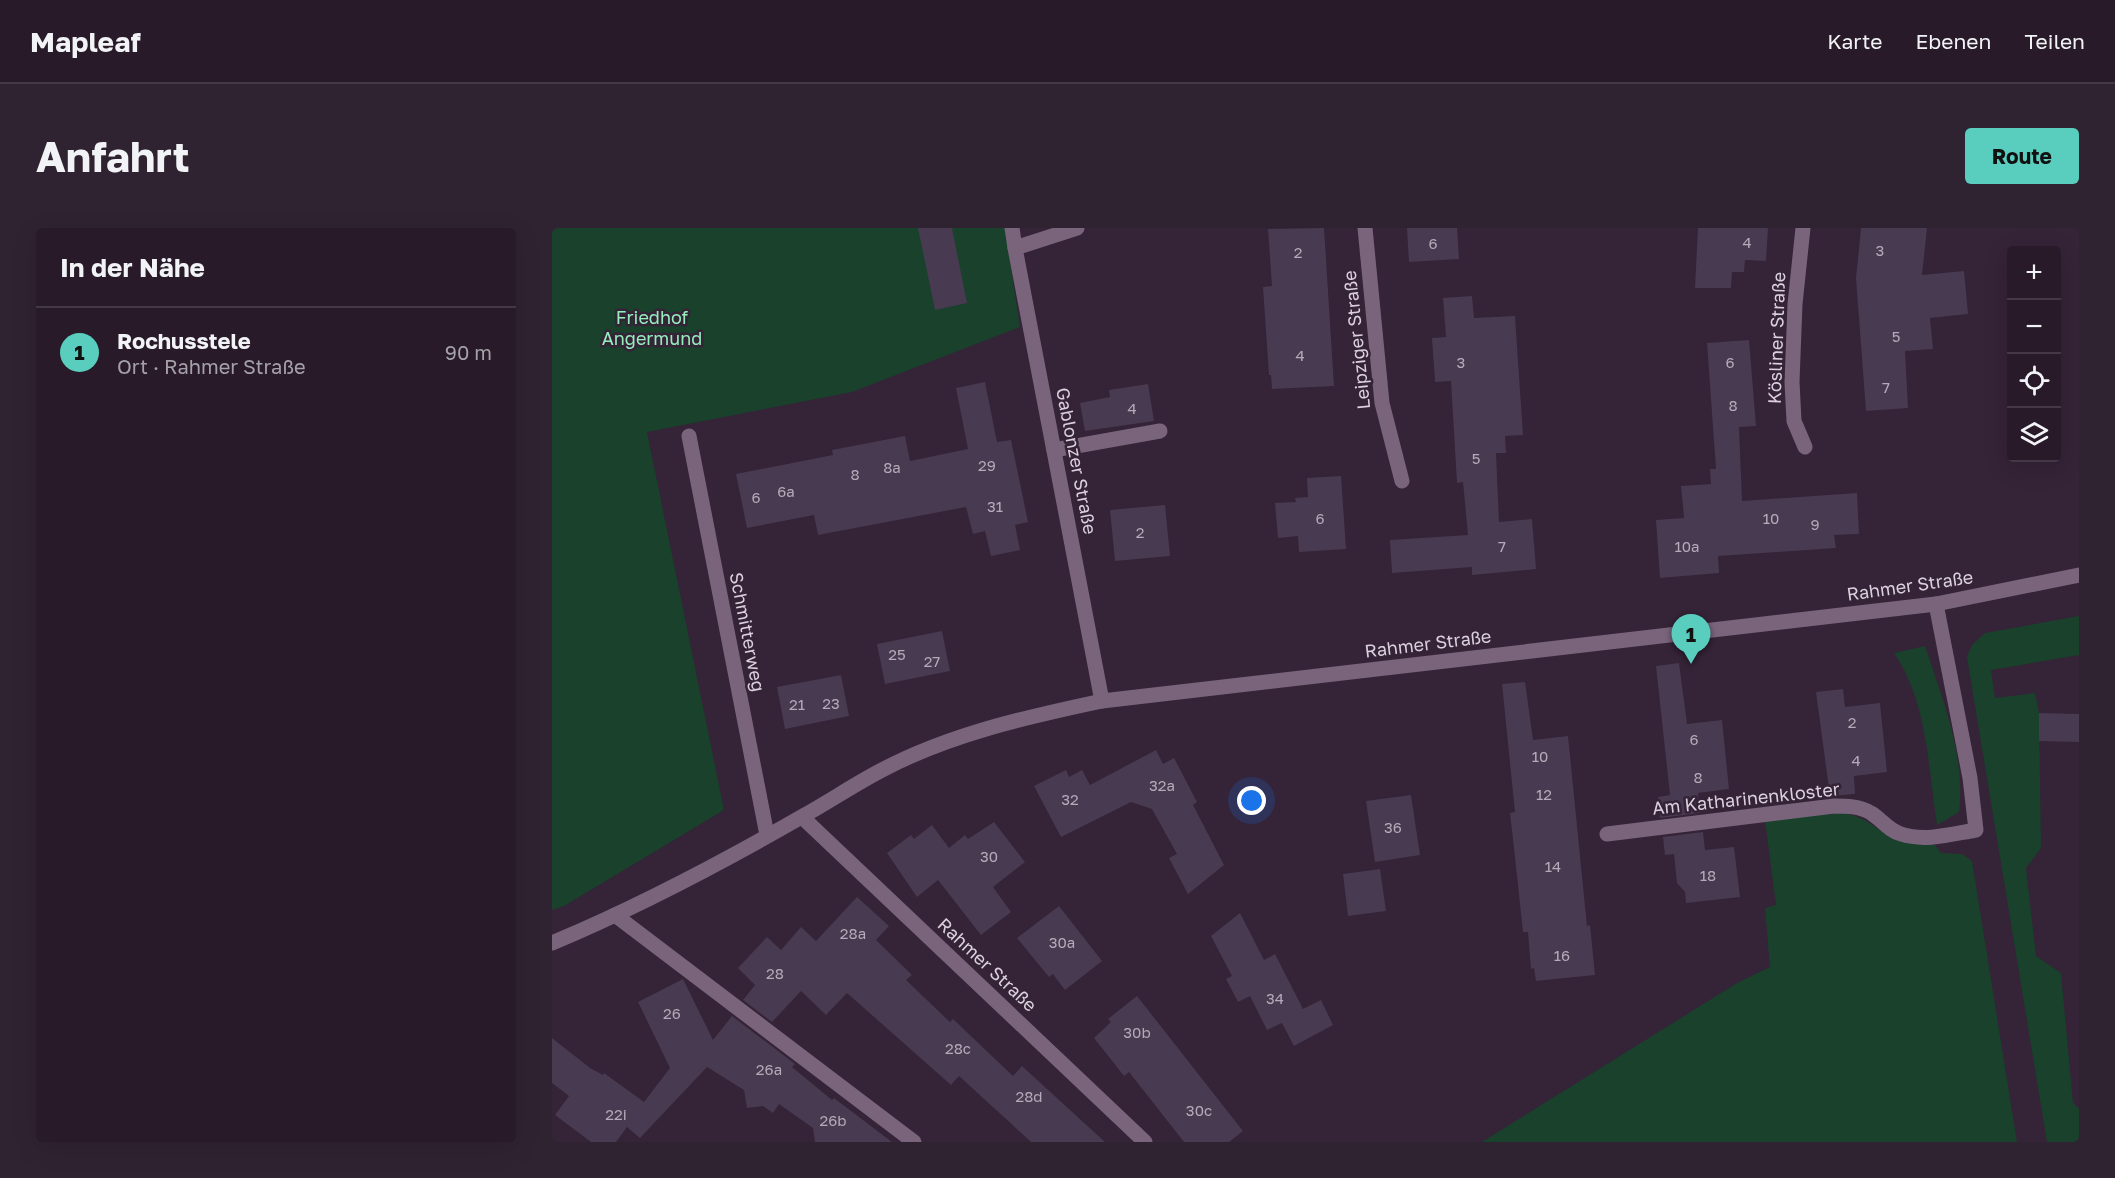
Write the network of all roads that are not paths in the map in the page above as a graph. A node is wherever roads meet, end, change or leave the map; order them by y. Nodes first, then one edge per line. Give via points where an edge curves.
1 (1012, 228) edge
2 (1077, 228) edge
3 (1365, 228) edge
4 (1803, 228) edge
5 (1015, 248) junction
6 (1160, 431) dead end
7 (688, 436) dead end
8 (1804, 447) dead end
9 (1054, 450) junction
10 (1402, 481) dead end
11 (2079, 575) edge
12 (1936, 604) junction
13 (1102, 701) junction
14 (802, 817) junction
15 (1607, 834) dead end
16 (767, 835) junction
17 (615, 915) junction
18 (552, 943) edge
19 (914, 1142) edge
20 (1145, 1142) edge

1 - 5 main road, Gablonzer Straße
2 - 5 main road
3 - 10 main road, Leipziger Straße via 1382,403
4 - 8 main road, Kösliner Straße via 1792,382 1794,421
5 - 9 main road, Gablonzer Straße
6 - 9 main road
7 - 16 main road, Schmitterweg
9 - 13 main road, Gablonzer Straße
11 - 12 main road, Rahmer Straße
12 - 13 main road, Rahmer Straße
12 - 15 main road, Am Katharinenkloster via 1970,778 1976,830 1914,837 1900,834 1869,811 1834,806
13 - 14 main road, Rahmer Straße via 999,725 947,742 882,769
14 - 16 main road, Rahmer Straße
14 - 20 main road, Rahmer Straße
16 - 17 main road, Rahmer Straße
17 - 18 main road, Rahmer Straße
17 - 19 main road

